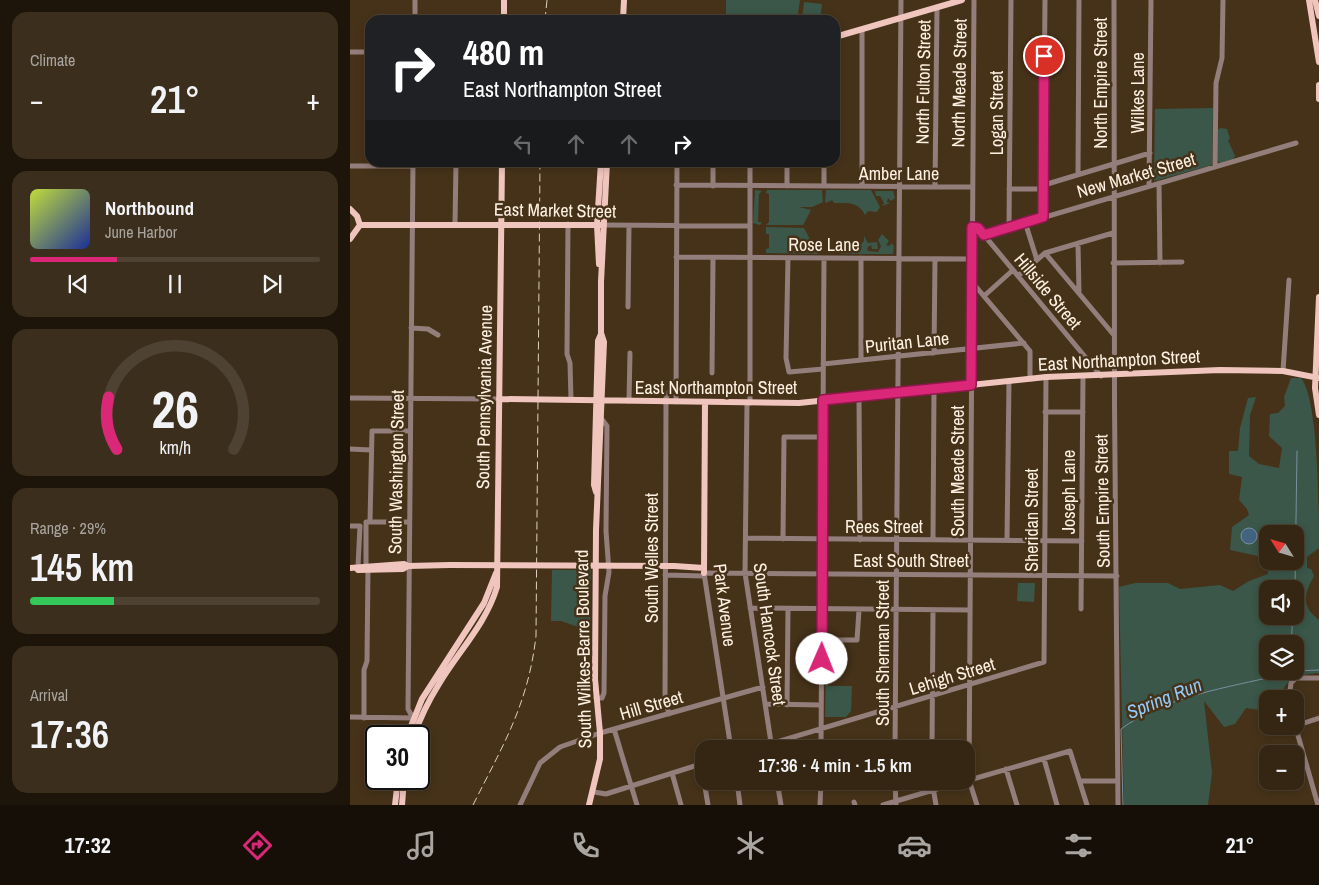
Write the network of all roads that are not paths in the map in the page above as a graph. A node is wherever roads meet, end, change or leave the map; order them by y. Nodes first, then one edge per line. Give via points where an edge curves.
1 (415, 0) edge
2 (504, 0) edge
3 (624, 0) edge
4 (901, 0) edge
5 (962, 0) edge
6 (974, 0) edge
7 (1011, 0) edge
8 (1045, 0) edge
9 (1079, 0) edge
10 (1114, 0) edge
11 (1151, 0) edge
12 (1223, 0) edge
13 (1309, 0) edge
14 (1315, 0) edge
15 (937, 7) junction
16 (415, 15) edge
17 (504, 15) edge
18 (623, 15) edge
19 (1319, 16) edge
20 (901, 18) junction
21 (862, 30) junction
22 (840, 37) edge
23 (350, 52) edge
24 (365, 52) edge
25 (1319, 62) edge
26 (1319, 85) edge
27 (1319, 99) edge
28 (1296, 143) dead end
29 (1150, 154) junction
30 (1113, 165) junction
31 (350, 166) edge
32 (365, 166) edge
33 (1215, 166) junction
34 (413, 167) edge
35 (456, 167) edge
36 (502, 167) edge
37 (601, 167) edge
38 (606, 167) edge
39 (677, 167) edge
40 (713, 167) edge
41 (750, 167) edge
42 (787, 167) edge
43 (824, 167) edge
44 (1078, 175) junction
45 (1159, 183) junction
46 (676, 185) junction
47 (713, 186) junction
48 (750, 186) junction
49 (787, 186) junction
50 (824, 186) junction
51 (862, 186) junction
52 (1149, 186) junction
53 (899, 187) junction
54 (936, 187) junction
55 (972, 187) junction
56 (1044, 187) junction
57 (1010, 189) junction
58 (1113, 197) junction
59 (350, 209) edge
60 (1043, 217) junction
61 (1026, 222) junction
62 (501, 223) junction
63 (360, 224) junction
64 (455, 224) junction
65 (568, 224) junction
66 (412, 225) junction
67 (600, 225) junction
68 (629, 226) junction
69 (676, 226) junction
70 (750, 226) junction
71 (972, 227) junction
72 (1009, 227) junction
73 (1113, 233) junction
74 (984, 235) junction
75 (350, 239) edge
76 (1078, 243) junction
77 (1045, 253) junction
78 (676, 257) junction
79 (713, 258) junction
80 (750, 258) junction
81 (788, 258) junction
82 (824, 258) junction
83 (862, 258) junction
84 (898, 258) junction
85 (935, 258) junction
86 (971, 259) junction
87 (1037, 260) junction
88 (1160, 262) junction
89 (1182, 262) dead end
90 (1113, 263) junction
91 (1014, 270) junction
92 (1018, 276) junction
93 (1289, 280) dead end
94 (972, 281) junction
95 (1079, 294) junction
96 (984, 296) junction
97 (1319, 297) edge
98 (628, 307) dead end
99 (411, 328) junction
100 (1113, 334) junction
101 (438, 335) dead end
102 (1024, 343) junction
103 (971, 349) junction
104 (630, 353) dead end
105 (934, 353) junction
106 (897, 356) junction
107 (861, 360) junction
108 (823, 366) junction
109 (1283, 371) junction
110 (712, 373) dead end
111 (1113, 375) junction
112 (1083, 376) junction
113 (1101, 376) junction
114 (1046, 377) junction
115 (1030, 378) junction
116 (1317, 378) edge
117 (674, 381) junction
118 (1008, 381) junction
119 (971, 385) junction
120 (934, 389) junction
121 (897, 393) junction
122 (859, 397) junction
123 (350, 398) edge
124 (410, 398) junction
125 (499, 399) junction
126 (571, 400) junction
127 (599, 400) junction
128 (823, 400) junction
129 (629, 401) junction
130 (665, 402) junction
131 (676, 402) junction
132 (705, 403) junction
133 (748, 403) junction
134 (1045, 412) junction
135 (1083, 412) junction
136 (1319, 415) edge
137 (410, 431) junction
138 (822, 437) junction
139 (350, 449) edge
140 (603, 449) junction
141 (371, 450) junction
142 (596, 492) junction
143 (370, 522) junction
144 (408, 522) junction
145 (350, 526) edge
146 (596, 530) junction
147 (606, 531) junction
148 (746, 538) junction
149 (784, 539) junction
150 (823, 539) junction
151 (933, 539) junction
152 (860, 540) junction
153 (896, 540) junction
154 (970, 540) junction
155 (1007, 540) junction
156 (1045, 540) junction
157 (1082, 541) junction
158 (408, 566) junction
159 (365, 567) junction
160 (350, 568) edge
161 (704, 572) junction
162 (745, 573) junction
163 (822, 574) junction
164 (665, 575) junction
165 (896, 575) junction
166 (970, 575) junction
167 (1044, 576) junction
168 (1082, 576) junction
169 (1117, 576) junction
170 (750, 608) junction
171 (788, 609) junction
172 (1081, 609) dead end
173 (822, 610) junction
174 (859, 610) junction
175 (896, 610) junction
176 (933, 610) junction
177 (970, 610) junction
178 (822, 640) junction
179 (1044, 662) joint
180 (1319, 678) edge
181 (970, 685) junction
182 (763, 687) junction
183 (1289, 690) edge
184 (932, 696) junction
185 (596, 698) junction
186 (723, 699) junction
187 (766, 704) junction
188 (787, 705) junction
189 (821, 705) junction
190 (895, 707) junction
191 (669, 714) junction
192 (350, 717) edge
193 (364, 718) junction
194 (417, 718) junction
195 (1319, 718) edge
196 (1304, 722) edge
197 (413, 725) edge
198 (416, 725) edge
199 (614, 729) junction
200 (821, 729) junction
201 (600, 733) junction
202 (1298, 735) edge
203 (730, 740) edge
204 (771, 740) edge
205 (789, 740) edge
206 (821, 740) edge
207 (895, 740) edge
208 (932, 740) edge
209 (968, 740) edge
210 (1044, 759) junction
211 (695, 766) edge
212 (1006, 769) junction
213 (672, 773) junction
214 (975, 778) edge
215 (1080, 781) junction
216 (1117, 781) junction
217 (631, 786) junction
218 (397, 790) edge
219 (403, 790) edge
220 (706, 790) edge
221 (738, 790) edge
222 (778, 790) edge
223 (821, 790) edge
224 (895, 790) edge
225 (932, 790) joint
226 (970, 790) edge
227 (594, 792) junction
228 (895, 803) edge
229 (395, 805) edge
230 (402, 805) edge
231 (520, 805) edge
232 (589, 805) edge
233 (637, 805) edge
234 (681, 805) edge
235 (708, 805) edge
236 (740, 805) edge
237 (781, 805) edge
238 (820, 805) edge
239 (883, 805) edge
240 (936, 805) edge
241 (976, 805) edge
242 (1017, 805) edge
243 (1057, 805) edge
244 (1086, 805) edge
245 (1118, 805) edge
246 (1318, 805) edge

1 - 16 street
2 - 17 main road
3 - 18 main road
4 - 20 street, South Sherman Street
5 - 15 main road
6 - 55 street, North Meade Street
7 - 57 street, Logan Street
8 - 56 street
9 - 44 street
10 - 30 street, North Empire Street
11 - 29 street, Wilkes Lane
12 - 33 street via 1222,58 1216,83
13 - 25 main road
14 - 19 main road
15 - 20 main road
15 - 54 street, North Fulton Street
20 - 21 main road
20 - 53 street, South Sherman Street
21 - 22 main road
21 - 51 street
23 - 24 street
26 - 27 main road
28 - 33 street, New Market Street
29 - 30 street
29 - 52 street, Wilkes Lane
30 - 44 street
30 - 58 street, North Empire Street
31 - 32 street
33 - 45 street, New Market Street
34 - 66 street, South Washington Street
35 - 64 street
36 - 62 main road, South Pennsylvania Avenue
37 - 67 main road
38 - 67 main road
39 - 46 street
40 - 47 street
41 - 48 street, South Hancock Street
42 - 49 street
43 - 50 street
44 - 56 street
45 - 52 street, New Market Street
45 - 88 street
46 - 47 street, Amber Lane
46 - 69 street
47 - 48 street, Amber Lane
48 - 49 street, Amber Lane
48 - 70 street, South Hancock Street
49 - 50 street, Amber Lane
50 - 51 street, Amber Lane
51 - 53 street, Amber Lane
52 - 58 street, New Market Street
53 - 54 street, Amber Lane
53 - 84 street, South Sherman Street
54 - 55 street, Amber Lane
55 - 71 street, North Meade Street
56 - 57 street
56 - 60 street
57 - 72 street, Logan Street
58 - 60 street, New Market Street
58 - 73 street, South Empire Street
59 - 63 main road
60 - 61 street, New Market Street
61 - 72 street, New Market Street
61 - 87 street
62 - 64 main road, East Market Street
62 - 65 main road, East Market Street
62 - 125 main road, South Pennsylvania Avenue
63 - 66 main road, East Market Street
63 - 75 main road
64 - 66 main road, East Market Street
65 - 67 main road, East Market Street
65 - 126 street via 567,354
66 - 99 street, South Washington Street
67 - 68 street, East Market Street
67 - 127 main road, South Wilkes-Barre Boulevard
68 - 69 street, East Market Street
68 - 98 street
69 - 70 street, East Market Street
69 - 78 street
70 - 80 street, South Hancock Street
71 - 74 street, Hillside Street
71 - 86 street, South Meade Street
72 - 74 street, New Market Street
73 - 76 street
73 - 90 street, South Empire Street
74 - 91 street, Hillside Street
76 - 77 street
76 - 95 street
77 - 87 street
77 - 95 street
78 - 79 street, Rose Lane
78 - 117 street
79 - 80 street, Rose Lane
79 - 110 street
80 - 81 street, Rose Lane
80 - 133 street, South Hancock Street
81 - 82 street, Rose Lane
81 - 108 street, Puritan Lane via 786,358 789,372
82 - 83 street, Rose Lane
82 - 108 street
83 - 84 street, Rose Lane
83 - 107 street
84 - 85 street, Rose Lane
84 - 106 street, South Sherman Street
85 - 86 street, Rose Lane
85 - 105 street
86 - 94 street, South Meade Street
87 - 92 street
88 - 89 street
88 - 90 street
90 - 100 street, South Empire Street
91 - 92 street, Hillside Street
91 - 96 street
92 - 113 street, Hillside Street
93 - 109 street
94 - 96 street
94 - 103 street, South Meade Street
95 - 100 street
96 - 102 street
97 - 116 main road
99 - 101 street via 428,329
99 - 124 street, South Washington Street
100 - 111 street, South Empire Street
102 - 103 street, Puritan Lane
102 - 115 street via 1030,351
103 - 105 street, Puritan Lane
103 - 119 street, South Meade Street
104 - 129 street
105 - 106 street, Puritan Lane
106 - 107 street, Puritan Lane
106 - 121 street, South Sherman Street
107 - 108 street, Puritan Lane
108 - 128 street
109 - 111 main road, East Northampton Street
109 - 116 main road, East Northampton Street
111 - 113 main road, East Northampton Street
111 - 169 street, South Empire Street
112 - 113 main road, East Northampton Street
112 - 114 main road, East Northampton Street
112 - 135 street, Joseph Lane
114 - 115 main road, East Northampton Street
114 - 134 street, Sheridan Street
115 - 118 main road, East Northampton Street
116 - 136 main road via 1315,388
117 - 130 street
117 - 131 street
118 - 119 main road, East Northampton Street
118 - 155 street
119 - 120 main road, East Northampton Street
119 - 154 street, South Meade Street
120 - 121 main road, East Northampton Street
120 - 151 street
121 - 122 main road, East Northampton Street
121 - 153 street, South Sherman Street
122 - 128 main road, East Northampton Street
122 - 152 street
123 - 124 street, East Northampton Street
124 - 125 street, East Northampton Street
124 - 137 street, South Washington Street
125 - 126 main road, East Northampton Street
125 - 194 main road, South Pennsylvania Avenue via 496,572 484,603 430,685
126 - 127 main road, East Northampton Street
127 - 129 main road, East Northampton Street
127 - 140 main road, South Wilkes-Barre Boulevard
127 - 142 main road, South Wilkes-Barre Boulevard via 593,454
128 - 133 main road, East Northampton Street
128 - 138 street
129 - 130 main road, East Northampton Street
130 - 131 main road, East Northampton Street
130 - 164 street, South Welles Street
131 - 132 main road, East Northampton Street
132 - 133 main road, East Northampton Street
132 - 161 main road, Park Avenue
133 - 148 street, South Hancock Street
134 - 135 street
134 - 156 street, Sheridan Street
135 - 157 street, Joseph Lane
137 - 141 street via 372,431
137 - 144 street, South Washington Street
138 - 149 street via 784,437
138 - 150 street
139 - 141 street
140 - 142 main road, South Wilkes-Barre Boulevard
140 - 147 street
141 - 143 street
142 - 146 main road, South Wilkes-Barre Boulevard
143 - 144 street
143 - 159 street via 366,522
144 - 158 street, South Washington Street
145 - 159 street via 360,526
146 - 147 street
146 - 185 main road, South Wilkes-Barre Boulevard
147 - 185 street via 609,572 605,596 604,693 602,698
148 - 149 street, Rees Street
148 - 162 street, South Hancock Street
149 - 150 street, Rees Street
150 - 152 street, Rees Street
150 - 163 street
151 - 153 street, Rees Street
151 - 154 street, Rees Street
152 - 153 street, Rees Street
153 - 165 street, South Sherman Street
154 - 155 street, Rees Street
154 - 166 street, South Meade Street
155 - 156 street, Rees Street
156 - 157 street, Rees Street
156 - 167 street, Sheridan Street
157 - 168 street, Joseph Lane
158 - 159 main road
158 - 161 main road, bridge via 674,566
158 - 194 street, South Washington Street via 408,710
159 - 160 main road
159 - 193 street via 368,660 364,670
161 - 162 street, East South Street
161 - 164 street, East South Street
161 - 186 street, Park Avenue
162 - 163 street, East South Street
162 - 170 street, South Hancock Street
163 - 165 street, East South Street
163 - 173 street
164 - 191 street, South Welles Street via 665,700
165 - 166 street, East South Street
165 - 175 street, South Sherman Street
166 - 167 street, East South Street
166 - 177 street, South Meade Street
167 - 168 street, East South Street
167 - 179 street, Sheridan Street
168 - 169 street, East South Street
168 - 172 street, Joseph Lane
169 - 216 street, South Empire Street
170 - 171 street
170 - 182 street, South Hancock Street
171 - 173 street
171 - 188 street
173 - 174 street
173 - 178 street
174 - 175 street
174 - 178 street via 857,640
175 - 176 street
175 - 190 street, South Sherman Street
176 - 177 street
176 - 184 street
177 - 181 street, South Meade Street
178 - 189 street
179 - 181 street, Lehigh Street
180 - 183 street via 1296,678
181 - 184 street, Lehigh Street
181 - 209 street, South Meade Street
182 - 186 street, Hill Street
182 - 187 street, South Hancock Street
184 - 190 street, Lehigh Street
184 - 208 street
185 - 201 main road, South Wilkes-Barre Boulevard
186 - 191 street, Hill Street
186 - 203 street, Park Avenue
187 - 188 street
187 - 204 street, South Hancock Street
188 - 189 street
189 - 200 street
190 - 200 street, Lehigh Street
190 - 207 street, South Sherman Street
191 - 199 street, Hill Street
192 - 193 street
193 - 194 street
194 - 197 main road, South Pennsylvania Avenue
194 - 198 main road, South Pennsylvania Avenue
195 - 196 street
199 - 201 street, Hill Street
199 - 217 street
200 - 205 street, Lehigh Street
200 - 206 street
201 - 227 main road, South Wilkes-Barre Boulevard via 600,759
201 - 231 street, Hill Street via 560,747 545,757 534,771
202 - 246 street
210 - 212 street
210 - 215 street via 1070,751
210 - 243 street
211 - 213 street
212 - 214 street
212 - 242 street
213 - 217 street
213 - 234 street
215 - 216 street
215 - 244 street
216 - 245 street, South Empire Street
217 - 227 street via 606,794
217 - 233 street
218 - 229 main road
219 - 230 main road
220 - 235 street
221 - 236 street
222 - 237 street
223 - 238 street
224 - 228 street
225 - 228 street
225 - 240 street
226 - 241 street, South Meade Street
227 - 232 main road, South Wilkes-Barre Boulevard
228 - 239 street

